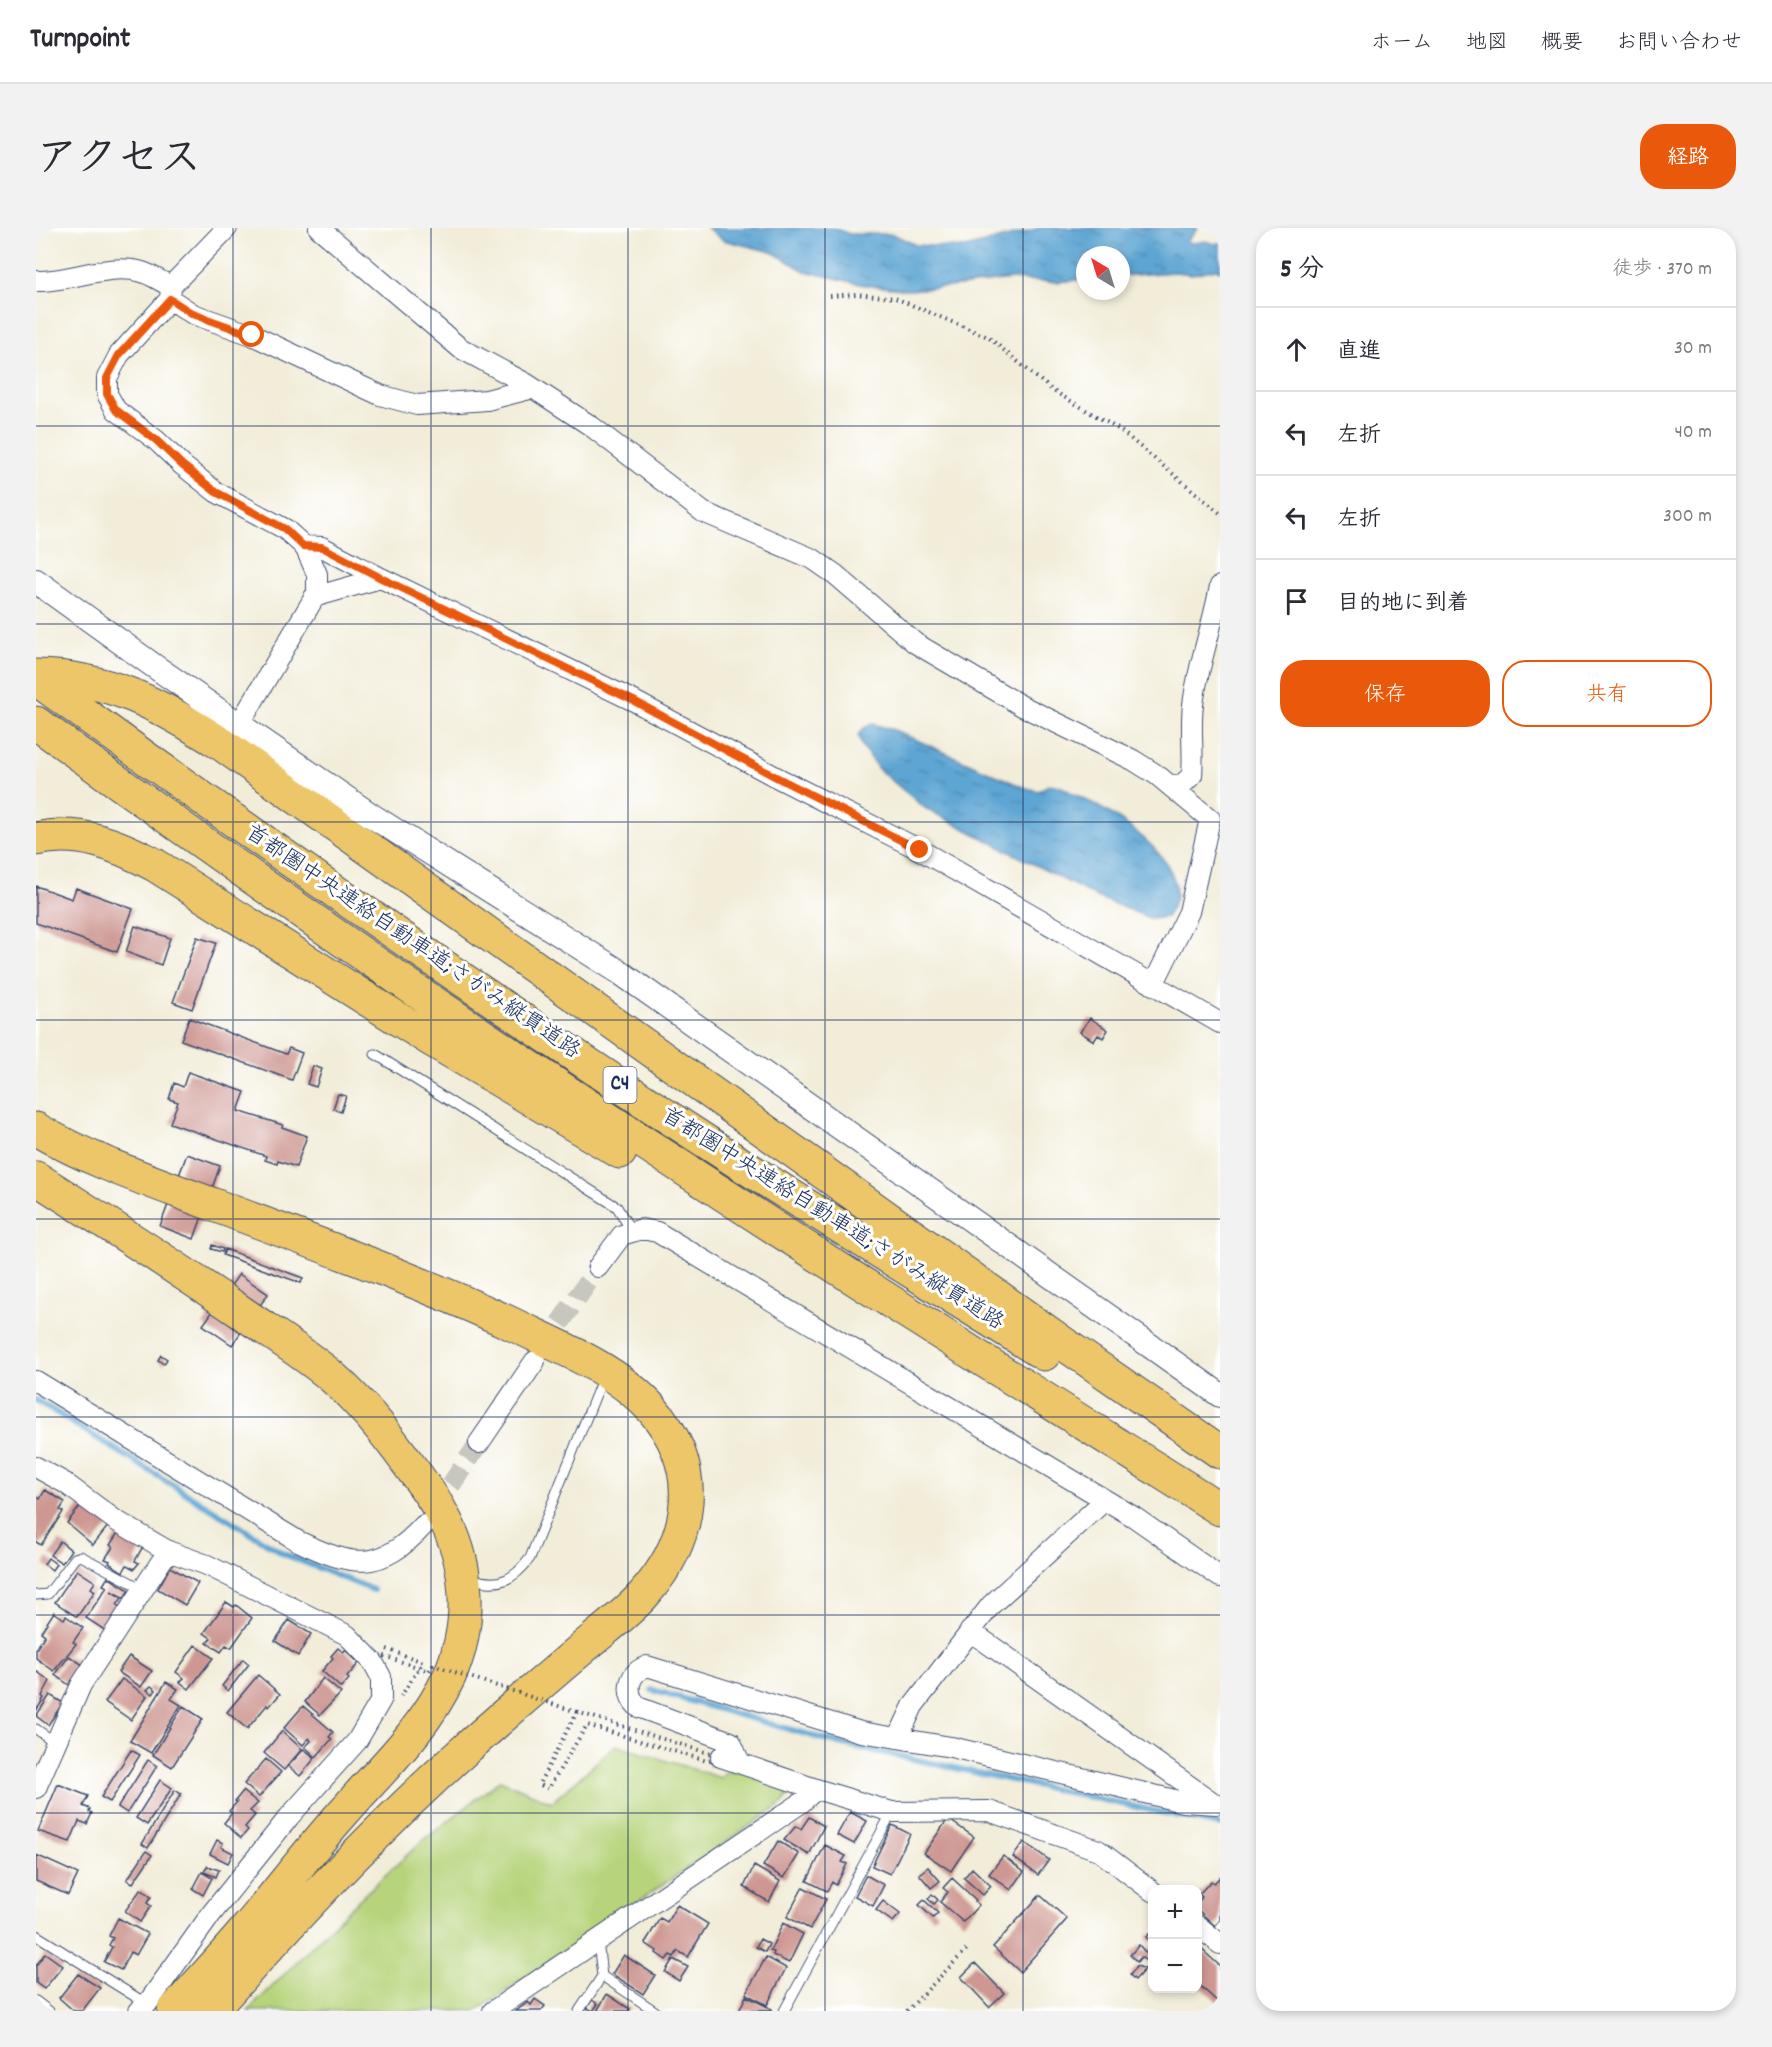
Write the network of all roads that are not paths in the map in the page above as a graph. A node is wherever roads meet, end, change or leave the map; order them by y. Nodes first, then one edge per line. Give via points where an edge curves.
1 (227, 228) edge
2 (319, 228) edge
3 (36, 281) edge
4 (171, 292) junction
5 (533, 388) junction
6 (303, 546) junction
7 (381, 578) junction
8 (36, 581) edge
9 (1220, 586) edge
10 (314, 597) junction
11 (36, 678) edge
12 (36, 723) edge
13 (239, 725) junction
14 (1170, 786) junction
15 (36, 838) edge
16 (1153, 985) junction
17 (1220, 1023) edge
18 (375, 1054) dead end
19 (36, 1129) edge
20 (36, 1178) edge
21 (632, 1232) junction
22 (598, 1267) tunnel mouth
23 (874, 1292) junction
24 (535, 1360) tunnel mouth
25 (605, 1371) junction
26 (36, 1381) edge
27 (1220, 1395) edge
28 (479, 1443) tunnel mouth
29 (1220, 1452) edge
30 (1220, 1466) edge
31 (36, 1467) edge
32 (1105, 1500) junction
33 (1220, 1509) edge
34 (424, 1525) tunnel mouth
35 (168, 1551) junction
36 (464, 1575) junction
37 (1220, 1577) edge
38 (143, 1589) junction
39 (36, 1595) edge
40 (970, 1631) junction
41 (36, 1729) edge
42 (898, 1738) junction
43 (56, 1743) junction
44 (714, 1759) road end
45 (740, 1763) junction
46 (36, 1788) edge
47 (816, 1789) junction
48 (1218, 1806) edge
49 (892, 1812) junction
50 (1148, 1889) edge
51 (1202, 1930) edge
52 (36, 1935) edge
53 (598, 1939) junction
54 (1220, 1944) edge
55 (602, 1976) junction
56 (36, 2001) edge
57 (153, 2009) edge
58 (49, 2011) edge
59 (211, 2011) edge
60 (493, 2011) edge
61 (579, 2011) edge
62 (655, 2011) edge
63 (784, 2011) edge

1 - 4 street
2 - 5 street via 460,348
3 - 4 street via 116,269 142,272
4 - 5 street via 193,314 252,335 380,395 417,405 487,400
4 - 6 street via 119,355 107,378 107,394 116,410 216,492 285,529
5 - 14 street via 591,426 703,512 813,559 915,643 1022,706 1133,760
6 - 7 street via 322,547
6 - 10 street via 317,574
7 - 10 street
7 - 16 street via 634,701 920,850
8 - 13 street
9 - 14 street via 1193,705 1192,775 1182,784
10 - 13 street
11 - 29 highway via 60,676 114,688 167,712 223,745
11 - 30 highway, 首都圏中央連絡自動車道;さがみ縦貫道路 / C4 via 543,1034 719,1150
12 - 23 highway, 首都圏中央連絡自動車道;さがみ縦貫道路 / C4 via 521,1062
13 - 27 street via 372,816 618,971
14 - 16 street via 1210,819 1189,912
15 - 23 highway via 86,838 124,849 155,865 430,1039 624,1155
16 - 17 street
18 - 21 lane via 617,1207
19 - 25 highway via 104,1163 468,1304
20 - 36 highway via 176,1267 313,1362 345,1390 397,1447 430,1494 451,1531
21 - 22 street via 622,1236
21 - 32 street via 642,1228 657,1232
23 - 33 highway, 首都圏中央連絡自動車道;さがみ縦貫道路 / C4
24 - 28 street
25 - 36 lane via 522,1570 497,1583
25 - 59 highway via 651,1409 674,1442 681,1460 687,1498 685,1518 672,1555 645,1594 627,1611 458,1756 373,1837 308,1902
26 - 34 street via 298,1541 326,1554 373,1561 391,1554
31 - 35 street
32 - 37 street
32 - 40 street via 991,1605
35 - 38 street
35 - 57 street via 207,1565 347,1635 373,1662 381,1677 381,1700 357,1741 289,1817 212,1913
36 - 57 highway via 465,1625 459,1651 450,1676 423,1722 248,1927
38 - 39 lane via 81,1556 75,1558 48,1594
38 - 43 street via 81,1685
40 - 42 street via 913,1706
40 - 48 street
41 - 43 lane
42 - 45 street via 861,1732 647,1666 638,1669 629,1691 638,1707 731,1742
42 - 48 street via 1183,1802
43 - 46 street
44 - 45 street
45 - 47 street
47 - 49 street
47 - 53 street via 801,1803
49 - 50 street via 988,1810 1098,1850
49 - 63 lane
51 - 54 street
52 - 57 lane
53 - 55 lane
53 - 60 street
55 - 61 lane
55 - 62 lane
56 - 58 lane

